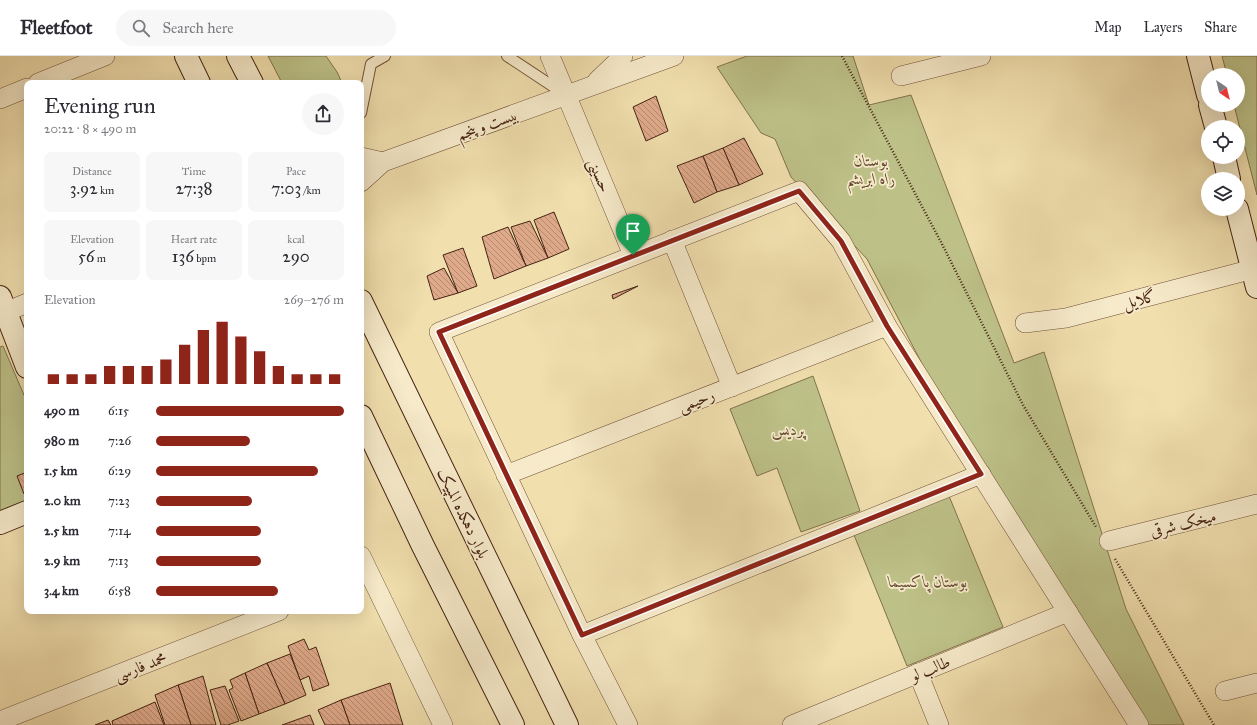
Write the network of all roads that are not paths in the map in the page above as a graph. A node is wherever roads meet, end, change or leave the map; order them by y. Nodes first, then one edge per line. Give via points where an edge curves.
1 (105, 56) edge
2 (186, 56) edge
3 (238, 56) edge
4 (385, 56) edge
5 (507, 56) edge
6 (550, 56) edge
7 (623, 56) edge
8 (674, 56) edge
9 (981, 56) edge
10 (1198, 56) edge
11 (1201, 68) edge
12 (901, 76) dead end
13 (45, 80) edge
14 (198, 80) edge
15 (250, 80) edge
16 (591, 86) junction
17 (24, 89) edge
18 (566, 95) junction
19 (0, 98) edge
20 (364, 98) edge
21 (364, 158) edge
22 (383, 162) junction
23 (364, 179) edge
24 (1240, 216) edge
25 (1251, 238) edge
26 (672, 240) junction
27 (633, 255) junction
28 (1255, 278) edge
29 (24, 303) edge
30 (3, 304) edge
31 (364, 307) edge
32 (1024, 323) dead end
33 (887, 326) junction
34 (24, 359) edge
35 (732, 387) junction
36 (364, 422) edge
37 (506, 474) junction
38 (981, 474) junction
39 (1257, 504) edge
40 (24, 513) edge
41 (0, 522) edge
42 (1106, 541) road end
43 (366, 577) edge
44 (1068, 612) junction
45 (271, 614) edge
46 (582, 635) junction
47 (918, 673) junction
48 (1257, 683) edge
49 (1225, 691) dead end
50 (0, 721) edge
51 (443, 725) edge
52 (513, 725) edge
53 (566, 725) edge
54 (628, 725) edge
55 (792, 725) edge
56 (939, 725) edge
57 (1139, 725) edge

1 - 13 street
2 - 14 main road
3 - 15 main road
4 - 20 lane via 371,64
5 - 18 lane
6 - 18 street, حسینی
7 - 16 street, بیست و پنجم
8 - 16 street, بیست و پنجم
9 - 12 street
10 - 11 main road
16 - 18 street, بیست و پنجم
17 - 19 street
18 - 22 street, بیست و پنجم
18 - 27 street, حسینی
21 - 22 street
22 - 23 street
24 - 25 main road
25 - 28 main road
26 - 27 street
26 - 33 street via 799,191 841,241
26 - 35 street
27 - 37 street via 439,332
28 - 32 street, گلایل via 1066,318
29 - 30 street
30 - 34 main road
31 - 53 main road, بلوار دهکده المپیک
33 - 35 street, رحیمی
33 - 38 street
35 - 37 street, رحیمی
36 - 52 main road
37 - 46 street
38 - 44 street
38 - 46 street
39 - 42 street, میخک شرقی
40 - 41 main road
43 - 51 street
44 - 47 street, طالب لو
44 - 57 street
45 - 50 street, محمد فارسی
46 - 54 street
47 - 55 street, طالب لو
47 - 56 street
48 - 49 street

